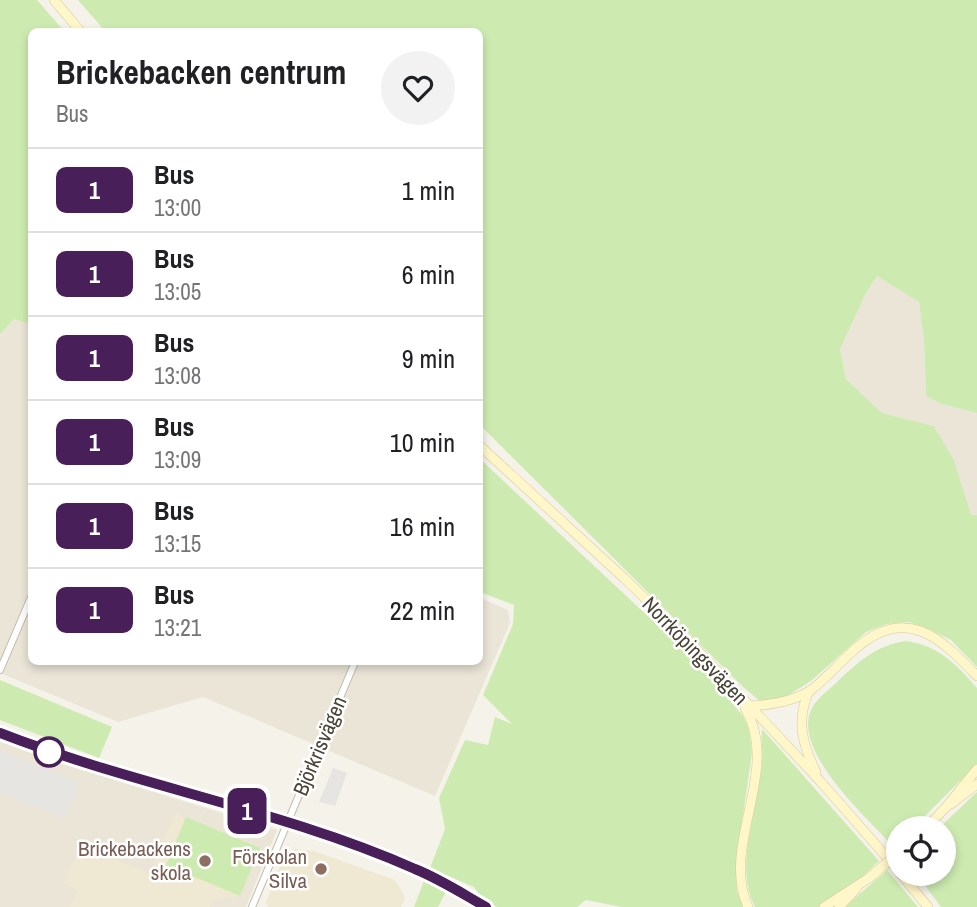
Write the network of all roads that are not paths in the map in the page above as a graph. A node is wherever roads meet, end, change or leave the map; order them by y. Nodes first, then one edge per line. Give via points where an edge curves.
1 (54, 0) edge
2 (78, 28) edge
3 (483, 449) edge
4 (28, 604) edge
5 (354, 665) edge
6 (0, 670) edge
7 (977, 676) edge
8 (810, 691) junction
9 (737, 695) junction
10 (749, 706) junction
11 (0, 733) edge
12 (977, 769) edge
13 (820, 782) junction
14 (977, 784) edge
15 (947, 806) junction
16 (937, 816) edge
17 (287, 823) junction
18 (886, 857) edge
19 (886, 863) edge
20 (911, 886) edge
21 (858, 887) junction
22 (251, 907) edge
23 (486, 907) edge
24 (748, 907) edge
25 (824, 907) edge
26 (839, 907) edge
27 (928, 907) edge

1 - 2 main road
3 - 9 main road, Norrköpingsvägen via 691,643
4 - 6 street
5 - 17 street, Björkrisvägen
7 - 8 main road via 931,634 901,627 873,634
8 - 10 main road via 774,704
8 - 13 main road via 801,715 801,733
9 - 10 main road, Norrköpingsvägen
9 - 24 main road via 754,722 757,738 741,866
10 - 13 main road, Norrköpingsvägen
11 - 17 street
12 - 15 main road
13 - 18 main road, Norrköpingsvägen
14 - 15 main road
15 - 16 main road
17 - 22 street, Björkrisvägen
17 - 23 street via 415,869
19 - 21 main road, bridge
20 - 27 main road, Norrköpingsvägen
21 - 25 main road
21 - 26 main road

